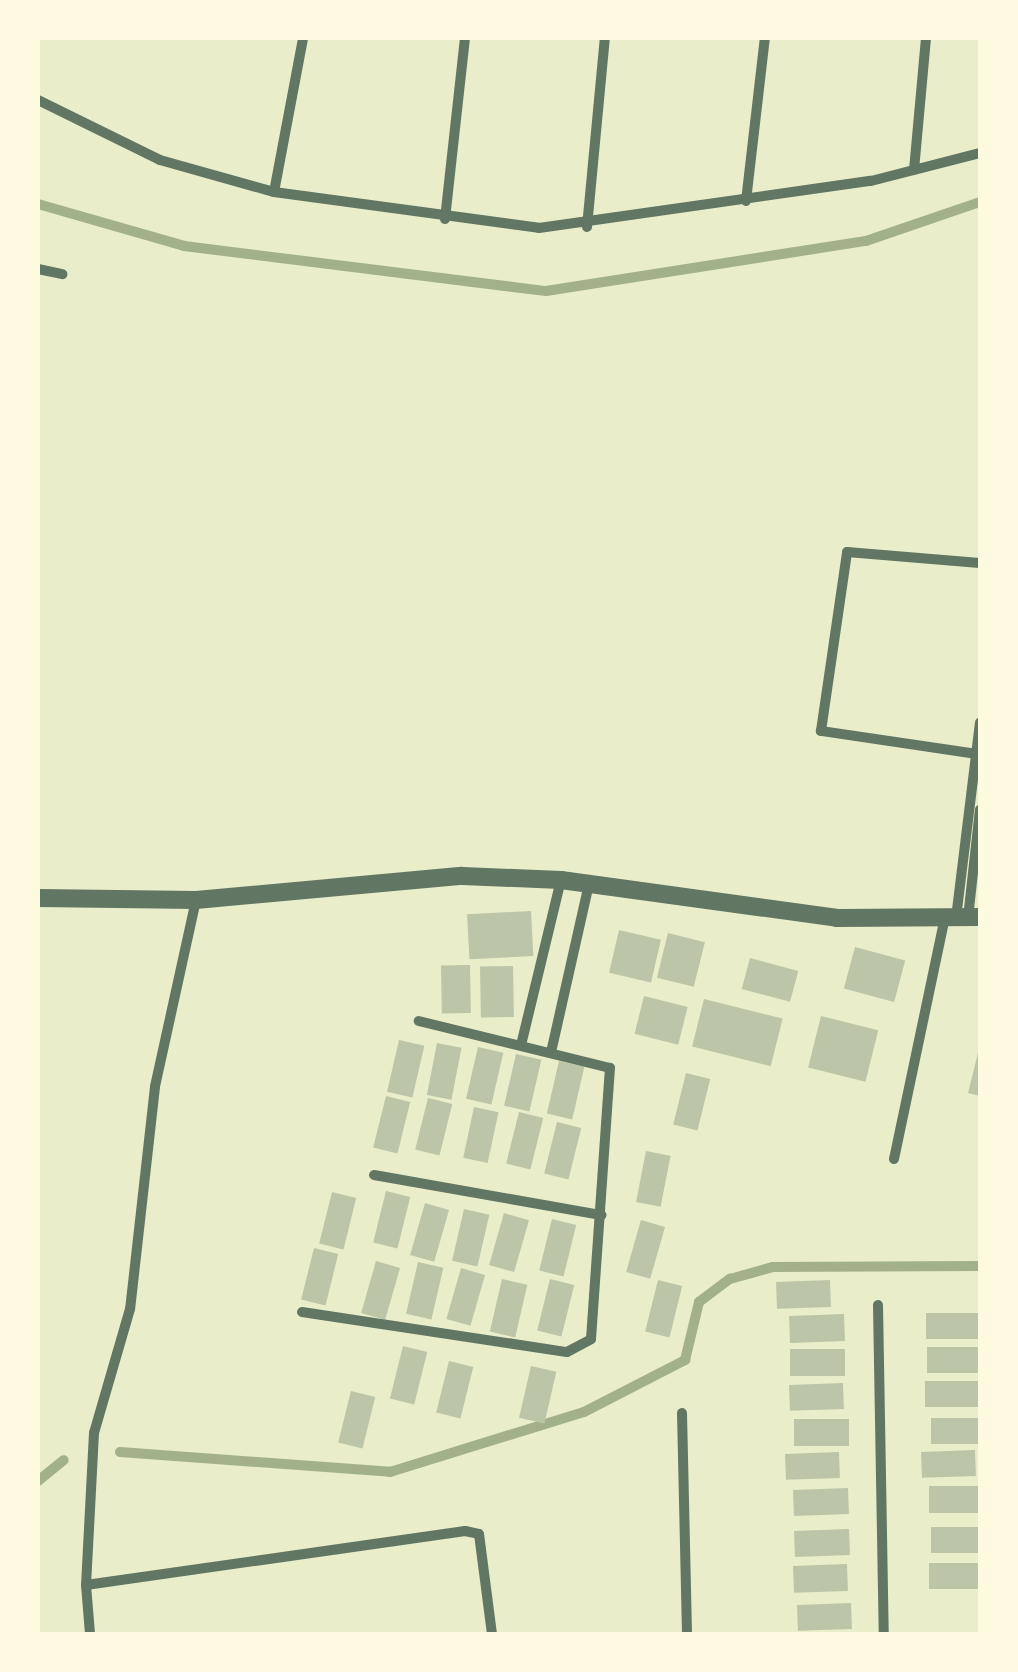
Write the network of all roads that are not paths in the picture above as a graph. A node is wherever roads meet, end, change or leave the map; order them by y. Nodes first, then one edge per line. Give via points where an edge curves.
1 (303, 38) edge
2 (465, 38) edge
3 (605, 38) edge
4 (766, 38) edge
5 (926, 38) edge
6 (38, 100) edge
7 (980, 153) edge
8 (914, 170) junction
9 (274, 192) junction
10 (746, 201) junction
11 (445, 219) junction
12 (587, 227) junction
13 (38, 269) edge
14 (62, 274) dead end
15 (980, 564) edge
16 (980, 722) edge
17 (976, 754) junction
18 (980, 810) edge
19 (561, 880) junction
20 (589, 884) junction
21 (38, 898) edge
22 (196, 900) junction
23 (962, 918) edge
24 (419, 1021) dead end
25 (522, 1041) junction
26 (552, 1048) junction
27 (894, 1160) dead end
28 (374, 1175) dead end
29 (602, 1215) junction
30 (878, 1304) dead end
31 (302, 1312) dead end
32 (682, 1413) dead end
33 (86, 1585) junction
34 (90, 1634) edge
35 (492, 1634) edge
36 (687, 1634) edge
37 (884, 1634) edge

1 - 9 street
2 - 11 street
3 - 12 street
4 - 10 street
5 - 8 street
6 - 9 street via 160,160
7 - 8 street
8 - 10 street
9 - 11 street
10 - 12 street
11 - 12 street
13 - 14 street
15 - 17 street via 847,552 822,730
16 - 17 street
17 - 23 street
18 - 23 street
19 - 20 street
19 - 22 street via 462,876
19 - 25 street
20 - 23 street via 837,918
20 - 26 street
21 - 22 street
22 - 33 street via 155,1086 130,1308 94,1433
23 - 27 street
24 - 25 street
25 - 26 street
26 - 29 street via 610,1068
28 - 29 street
29 - 31 street via 590,1339 579,1348
30 - 37 street
32 - 36 street
33 - 34 street
33 - 35 street via 465,1530 478,1534

